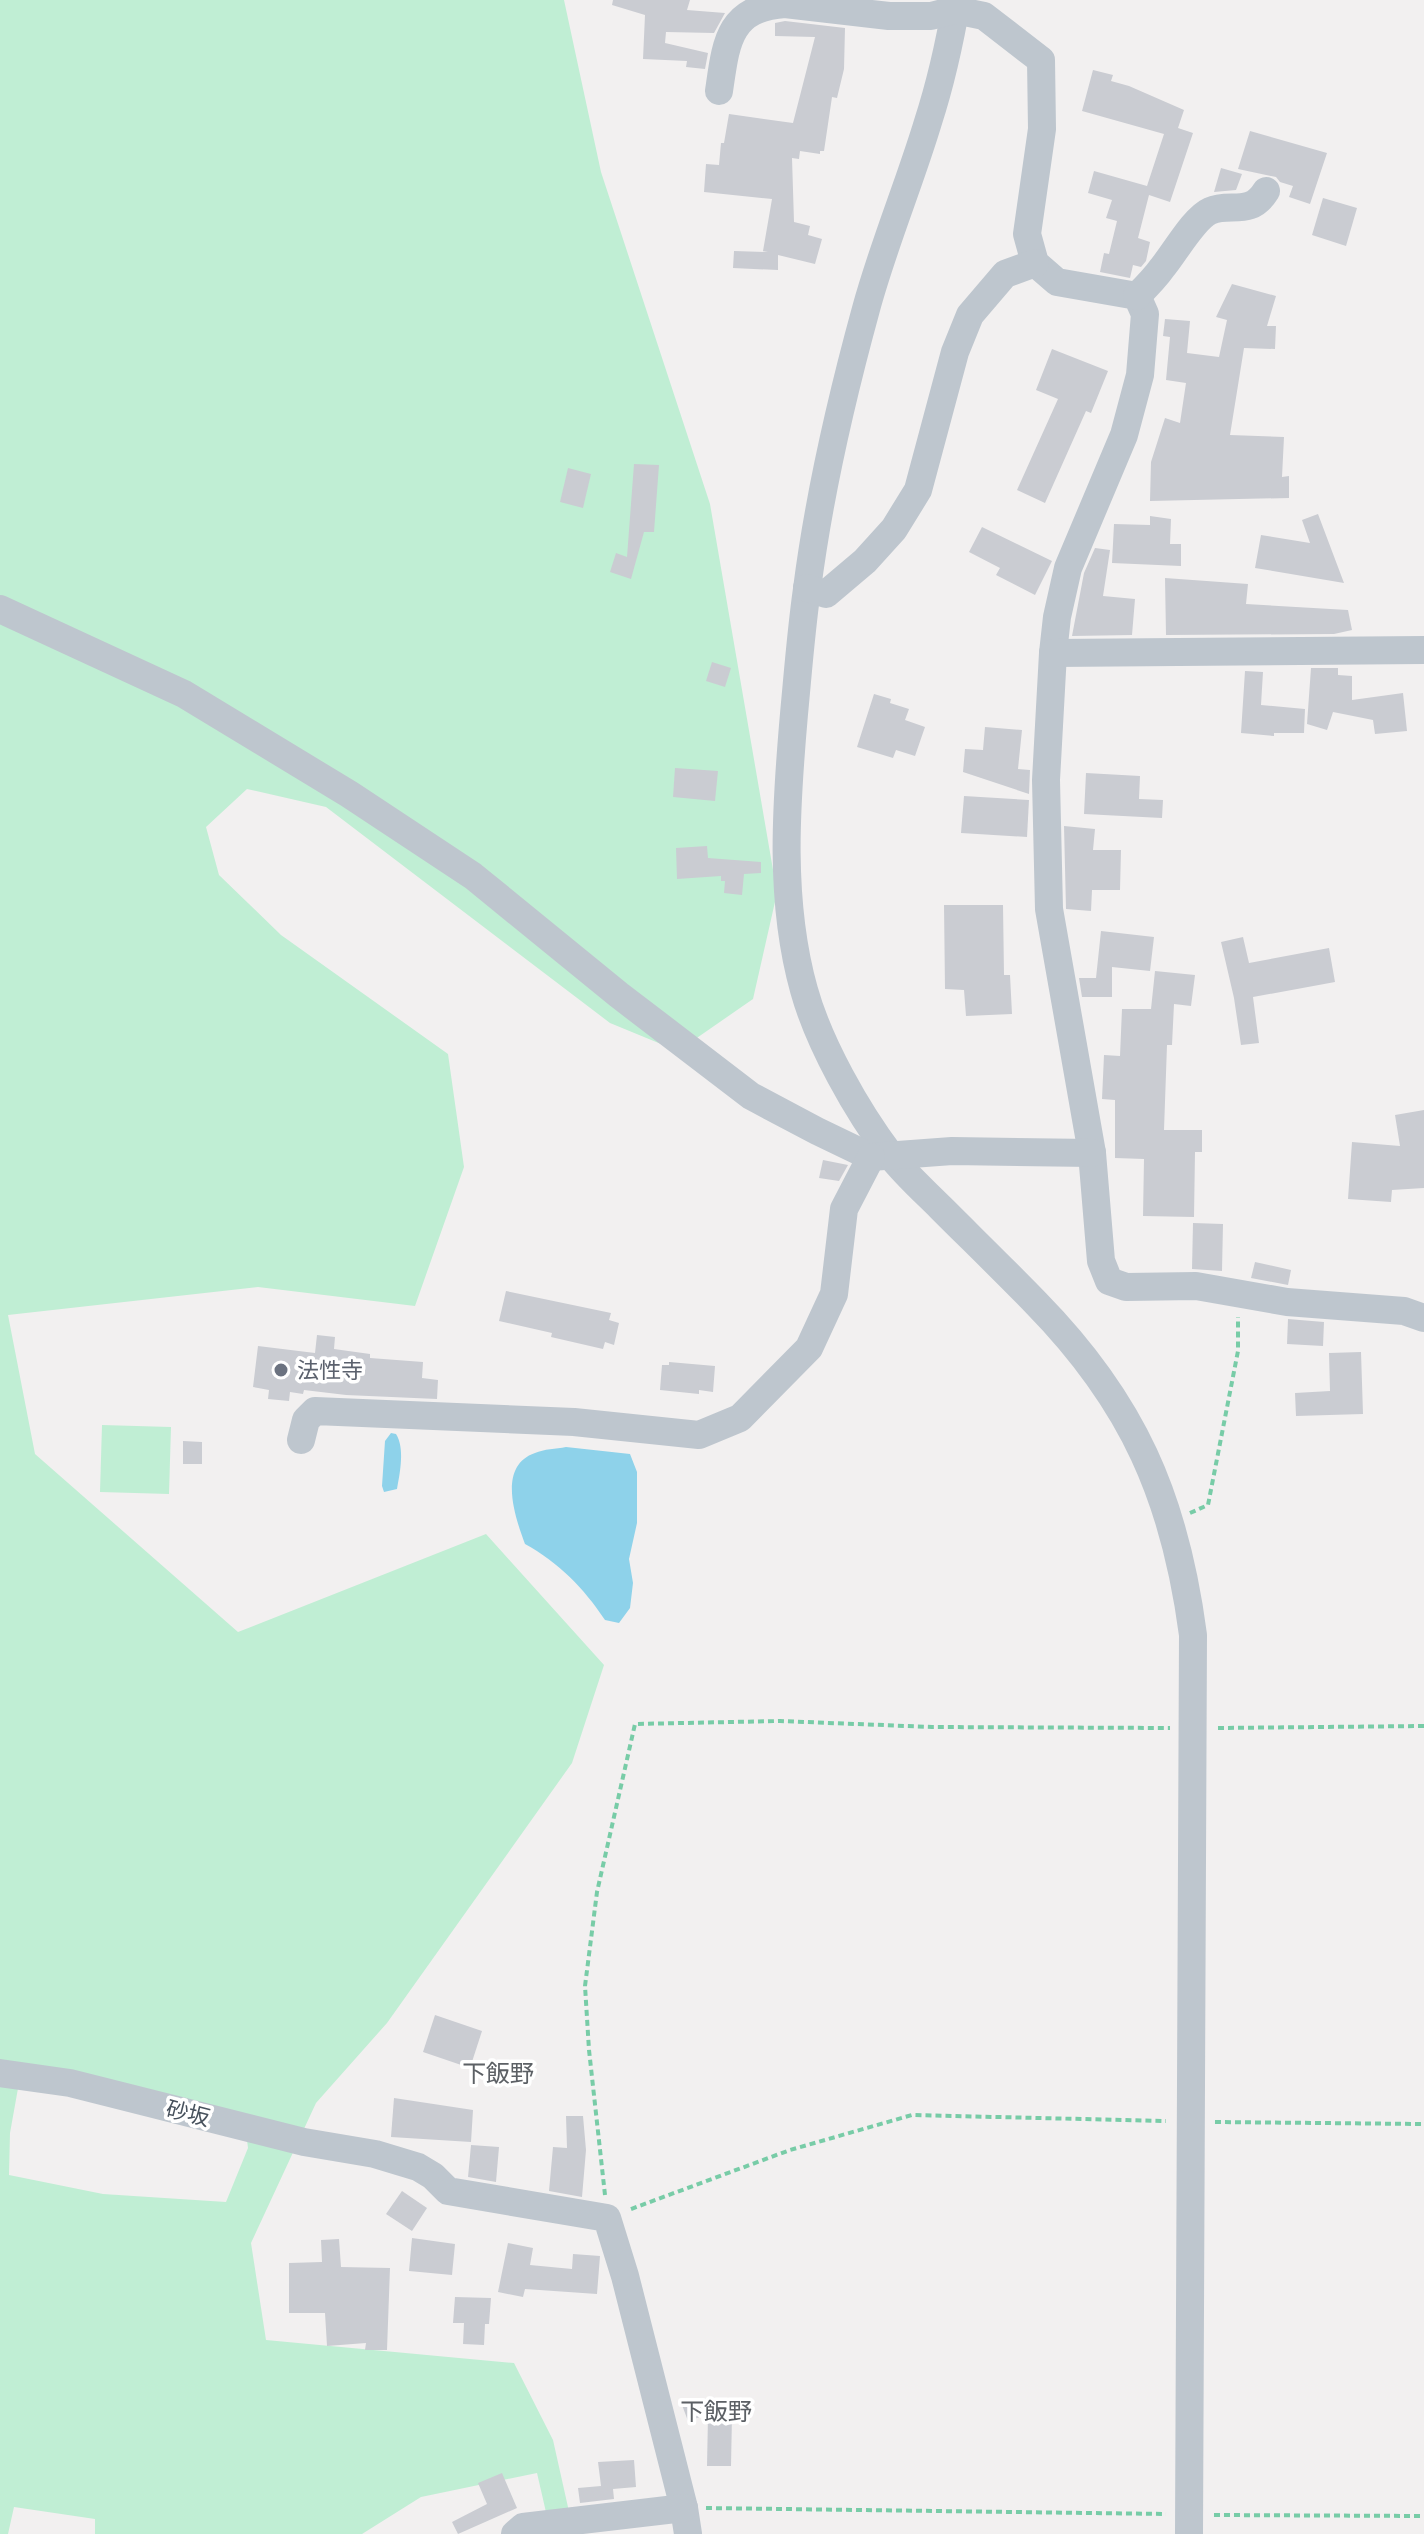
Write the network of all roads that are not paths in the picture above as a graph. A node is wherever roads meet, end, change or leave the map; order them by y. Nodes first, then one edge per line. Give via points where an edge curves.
1 (956, 5) edge
2 (719, 91) dead end
3 (1266, 191) dead end
4 (1035, 263) junction
5 (1137, 296) junction
6 (807, 588) junction
7 (0, 609) edge
8 (1424, 650) edge
9 (1053, 653) junction
10 (1092, 1153) junction
11 (881, 1157) junction
12 (1424, 1318) edge
13 (301, 1440) dead end
14 (0, 2073) edge
15 (686, 2521) edge
16 (1189, 2524) edge
17 (515, 2534) edge

1 - 2 street via 931,16 785,4 755,10 729,37
1 - 4 street via 984,16 1041,60 1042,129 1027,234
1 - 6 street via 929,120 866,307
3 - 5 street via 1260,201 1241,208 1210,211
4 - 5 street via 1057,282
4 - 6 street via 1005,274 970,315 918,490 894,529 826,594
5 - 9 street via 1145,314 1140,375 1124,435 1068,568
6 - 11 street via 789,769 791,927 804,992
7 - 11 street via 184,694 349,794 473,876 751,1096
8 - 9 street
9 - 10 street via 1046,780 1049,909
10 - 11 street via 952,1151
10 - 12 street via 1101,1261 1109,1281 1126,1287 1196,1286 1237,1295 1404,1311
11 - 13 street via 844,1209 834,1294 809,1348 740,1418 699,1435 574,1422 315,1411 306,1420
11 - 16 street via 1039,1305 1113,1395 1171,1521 1186,1581 1193,1635
14 - 15 street, 砂坂 via 70,2083 304,2142 375,2154 418,2167 448,2191 607,2218
15 - 17 street via 523,2527

